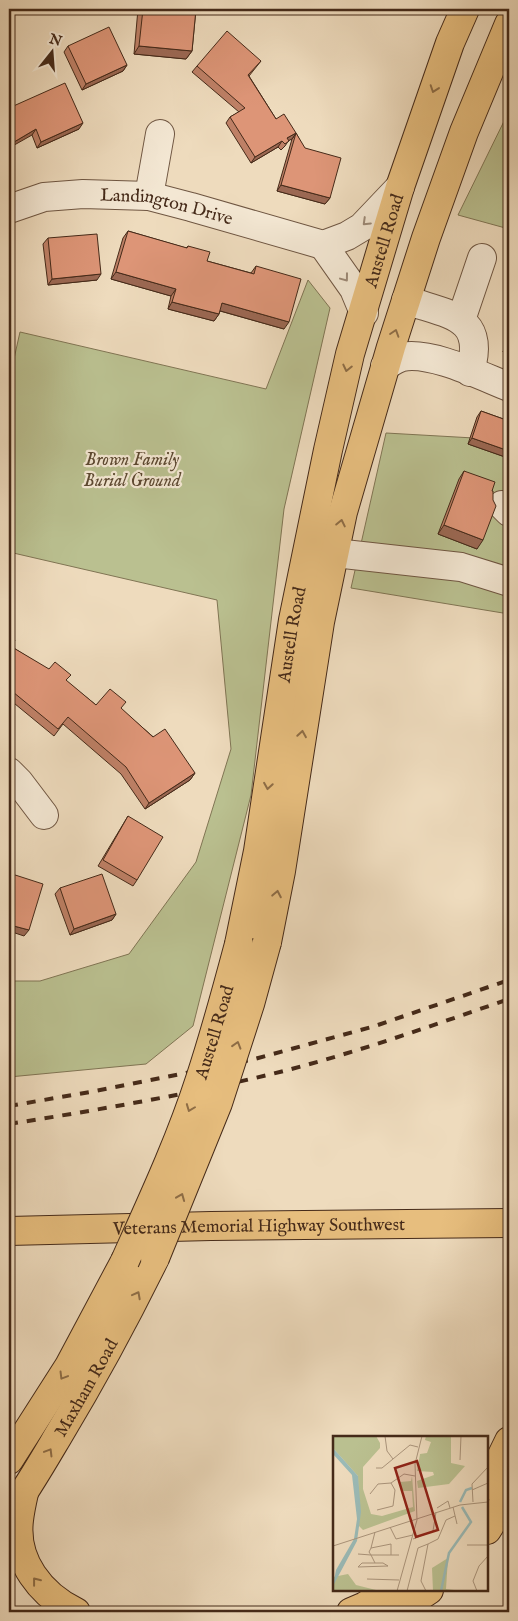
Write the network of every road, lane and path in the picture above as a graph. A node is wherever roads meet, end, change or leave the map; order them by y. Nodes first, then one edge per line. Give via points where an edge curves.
1 (465, 9) edge
2 (509, 24) edge
3 (160, 134) dead end
4 (400, 187) junction
5 (149, 196) junction
6 (9, 209) edge
7 (323, 245) junction
8 (482, 258) dead end
9 (406, 300) junction
10 (364, 312) junction
11 (462, 320) junction
12 (385, 366) junction
13 (470, 372) junction
14 (509, 387) edge
15 (335, 553) junction
16 (509, 582) edge
17 (9, 772) edge
18 (44, 815) dead end
19 (509, 1223) edge
20 (9, 1231) edge
21 (155, 1258) joint
22 (125, 1261) joint
23 (509, 1441) edge
24 (9, 1460) edge
25 (488, 1484) edge
26 (509, 1495) edge
27 (16, 1504) edge
28 (488, 1528) edge
29 (389, 1591) edge
30 (427, 1591) edge
31 (76, 1612) edge
32 (351, 1612) edge
33 (396, 1612) edge

1 -> 4 main road, Austell Road
2 - 9 main road, Austell Road via 464,132
3 - 5 street
4 -> 7 street via 362,227
4 - 10 main road, Austell Road
5 - 6 street, Landington Drive via 44,196
5 - 7 street, Landington Drive
7 -> 10 street via 354,288
8 - 11 street
9 - 11 street
12 -> 9 main road, Austell Road
10 -> 22 main road, Austell Road, bridge via 350,354 293,620 258,851 239,944 200,1080
11 - 13 street via 470,329 476,350
12 - 13 street via 394,360 415,356 435,359
15 -> 12 main road, Austell Road
13 - 14 street
15 - 16 street via 462,567
21 -> 15 main road, Austell Road, bridge via 218,1103 267,942 320,622
17 - 18 street
19 - 20 main road, Veterans Memorial Highway Southwest
27 -> 21 main road, Maxham Road via 72,1413
22 -> 24 main road, Maxham Road via 49,1400
23 - 25 main road
26 - 28 main road
31 -> 27 main road, Maxham Road via 53,1598 32,1576 19,1538
29 - 32 main road
30 - 33 main road

